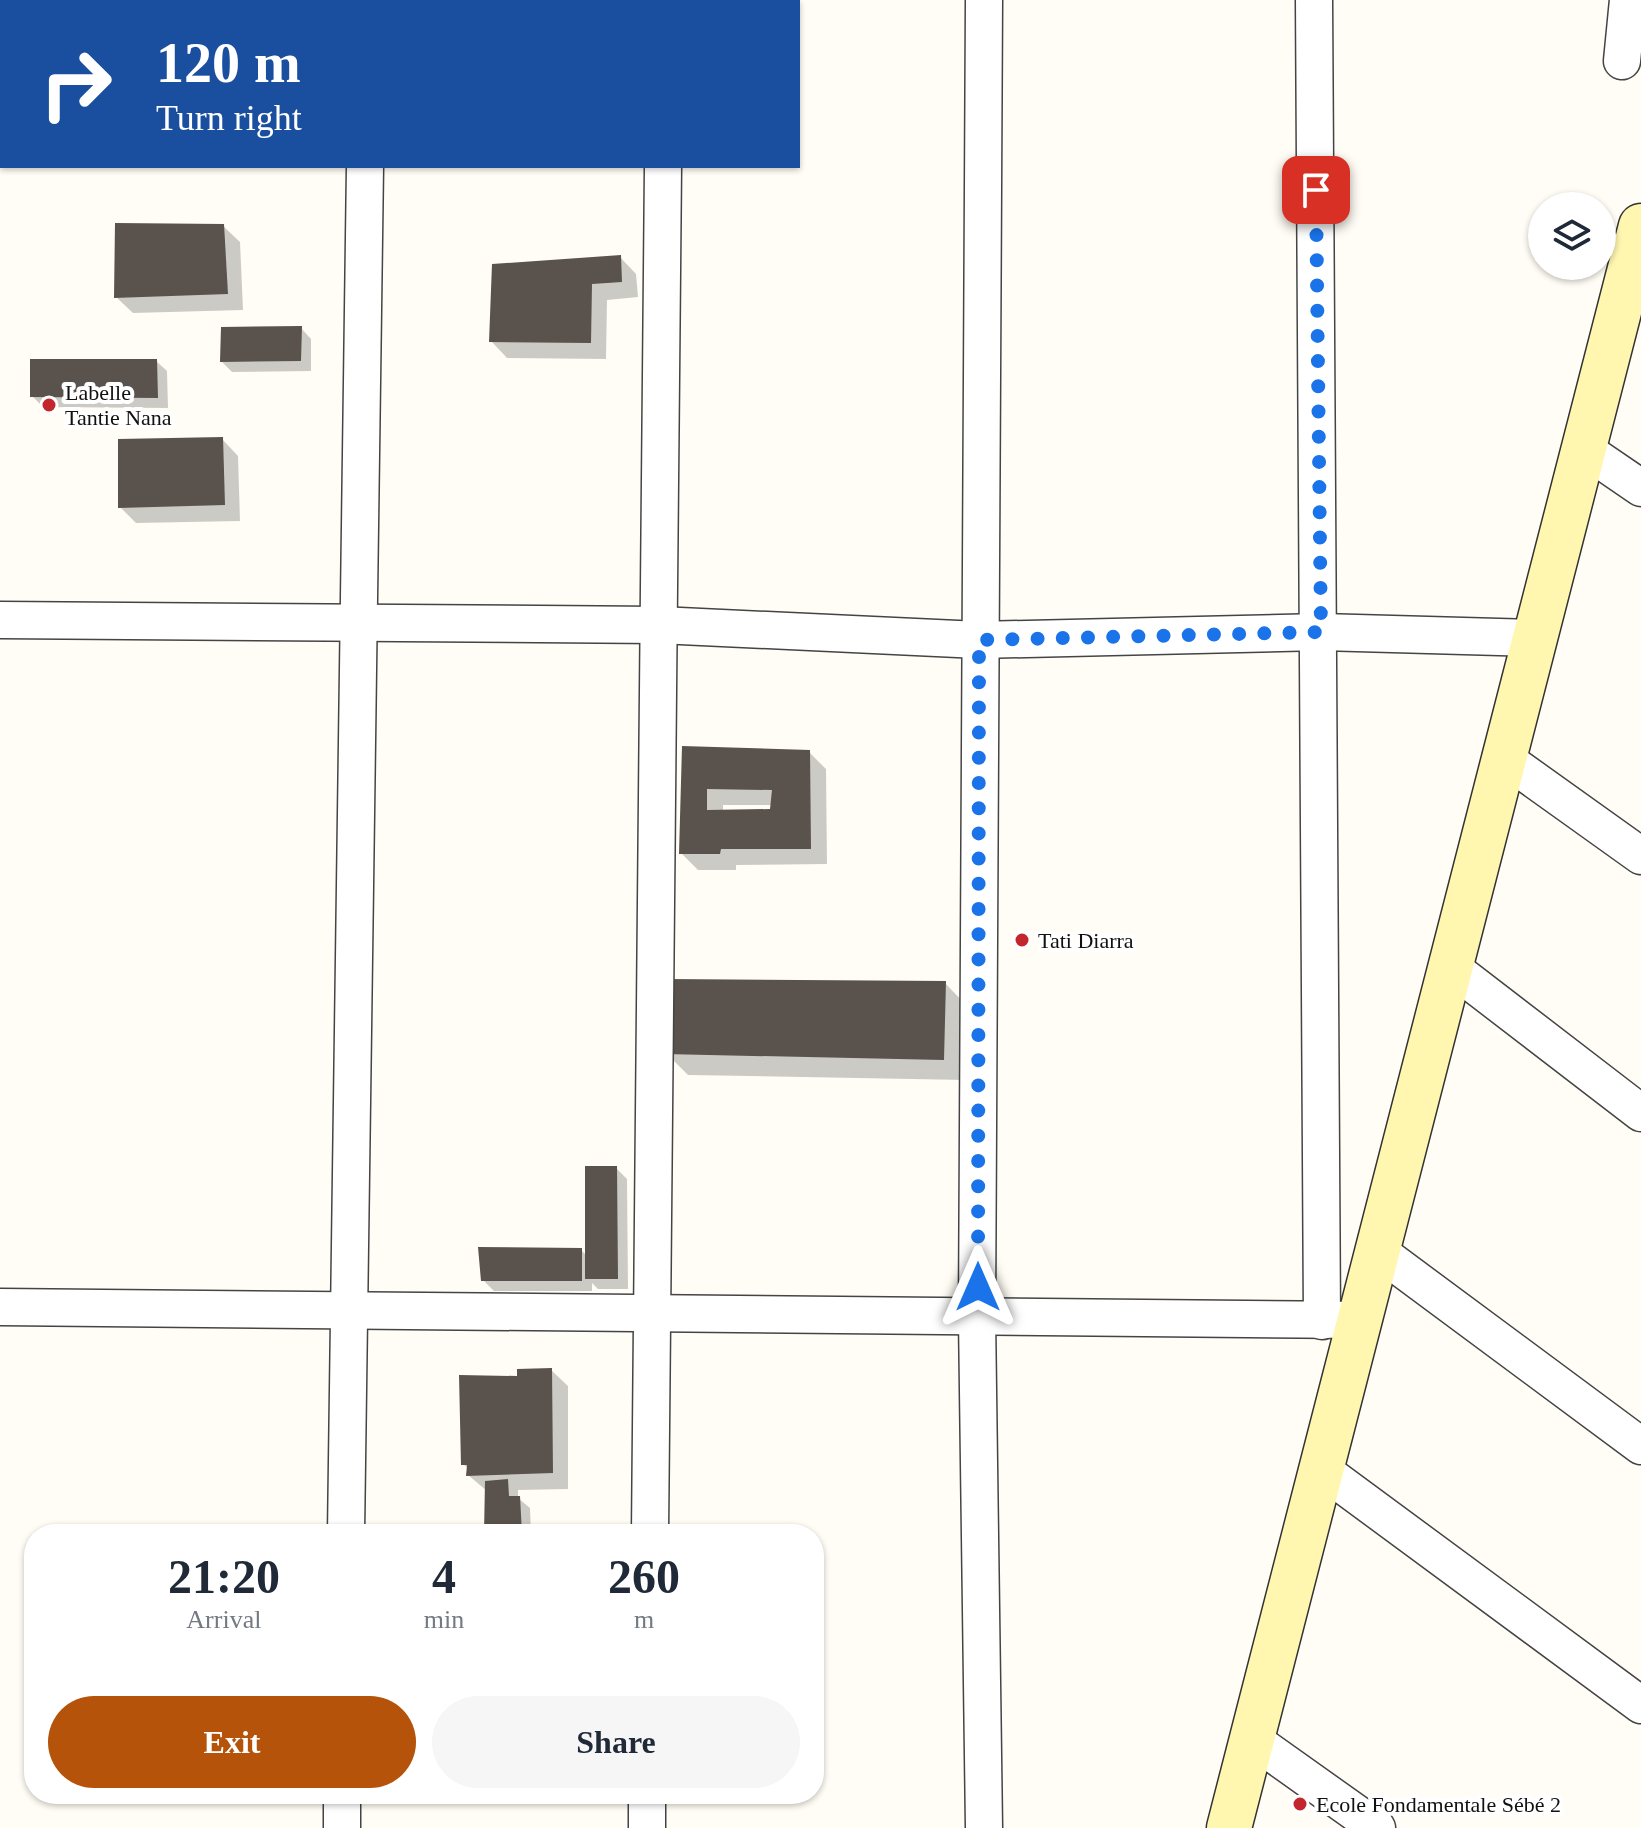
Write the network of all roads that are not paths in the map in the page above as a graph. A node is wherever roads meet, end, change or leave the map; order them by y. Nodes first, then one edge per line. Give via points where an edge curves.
1 (984, 0) edge
2 (1314, 0) edge
3 (1628, 0) edge
4 (1622, 61) dead end
5 (365, 168) edge
6 (663, 168) edge
7 (1641, 226) edge
8 (1584, 449) junction
9 (1641, 488) edge
10 (0, 620) edge
11 (359, 624) junction
12 (659, 625) junction
13 (1321, 632) junction
14 (1535, 638) junction
15 (979, 640) junction
16 (1504, 758) junction
17 (1641, 856) edge
18 (1451, 967) junction
19 (1641, 1113) edge
20 (1378, 1251) junction
21 (0, 1307) edge
22 (349, 1311) junction
23 (652, 1314) junction
24 (977, 1317) junction
25 (1341, 1320) junction
26 (1641, 1446) edge
27 (1321, 1469) junction
28 (346, 1524) edge
29 (650, 1524) edge
30 (1641, 1705) edge
31 (1252, 1739) junction
32 (342, 1804) edge
33 (647, 1804) edge
34 (342, 1828) edge
35 (647, 1828) edge
36 (984, 1828) edge
37 (1229, 1828) edge
38 (1377, 1828) edge

1 - 15 street
2 - 13 street
3 - 4 street
5 - 11 street
6 - 12 street
7 - 8 street
8 - 9 street
8 - 14 street
10 - 11 street
11 - 12 street
11 - 22 street
12 - 15 street
12 - 23 street
13 - 14 street
13 - 15 street
13 - 25 street
14 - 16 street
15 - 24 street
16 - 17 street
16 - 18 street
18 - 19 street
18 - 20 street
20 - 25 street
20 - 26 street
21 - 22 street
22 - 23 street
22 - 28 street
23 - 24 street
23 - 29 street
24 - 25 street
24 - 36 street
25 - 27 street
27 - 30 street
27 - 31 street
31 - 37 street
31 - 38 street
32 - 34 street
33 - 35 street

